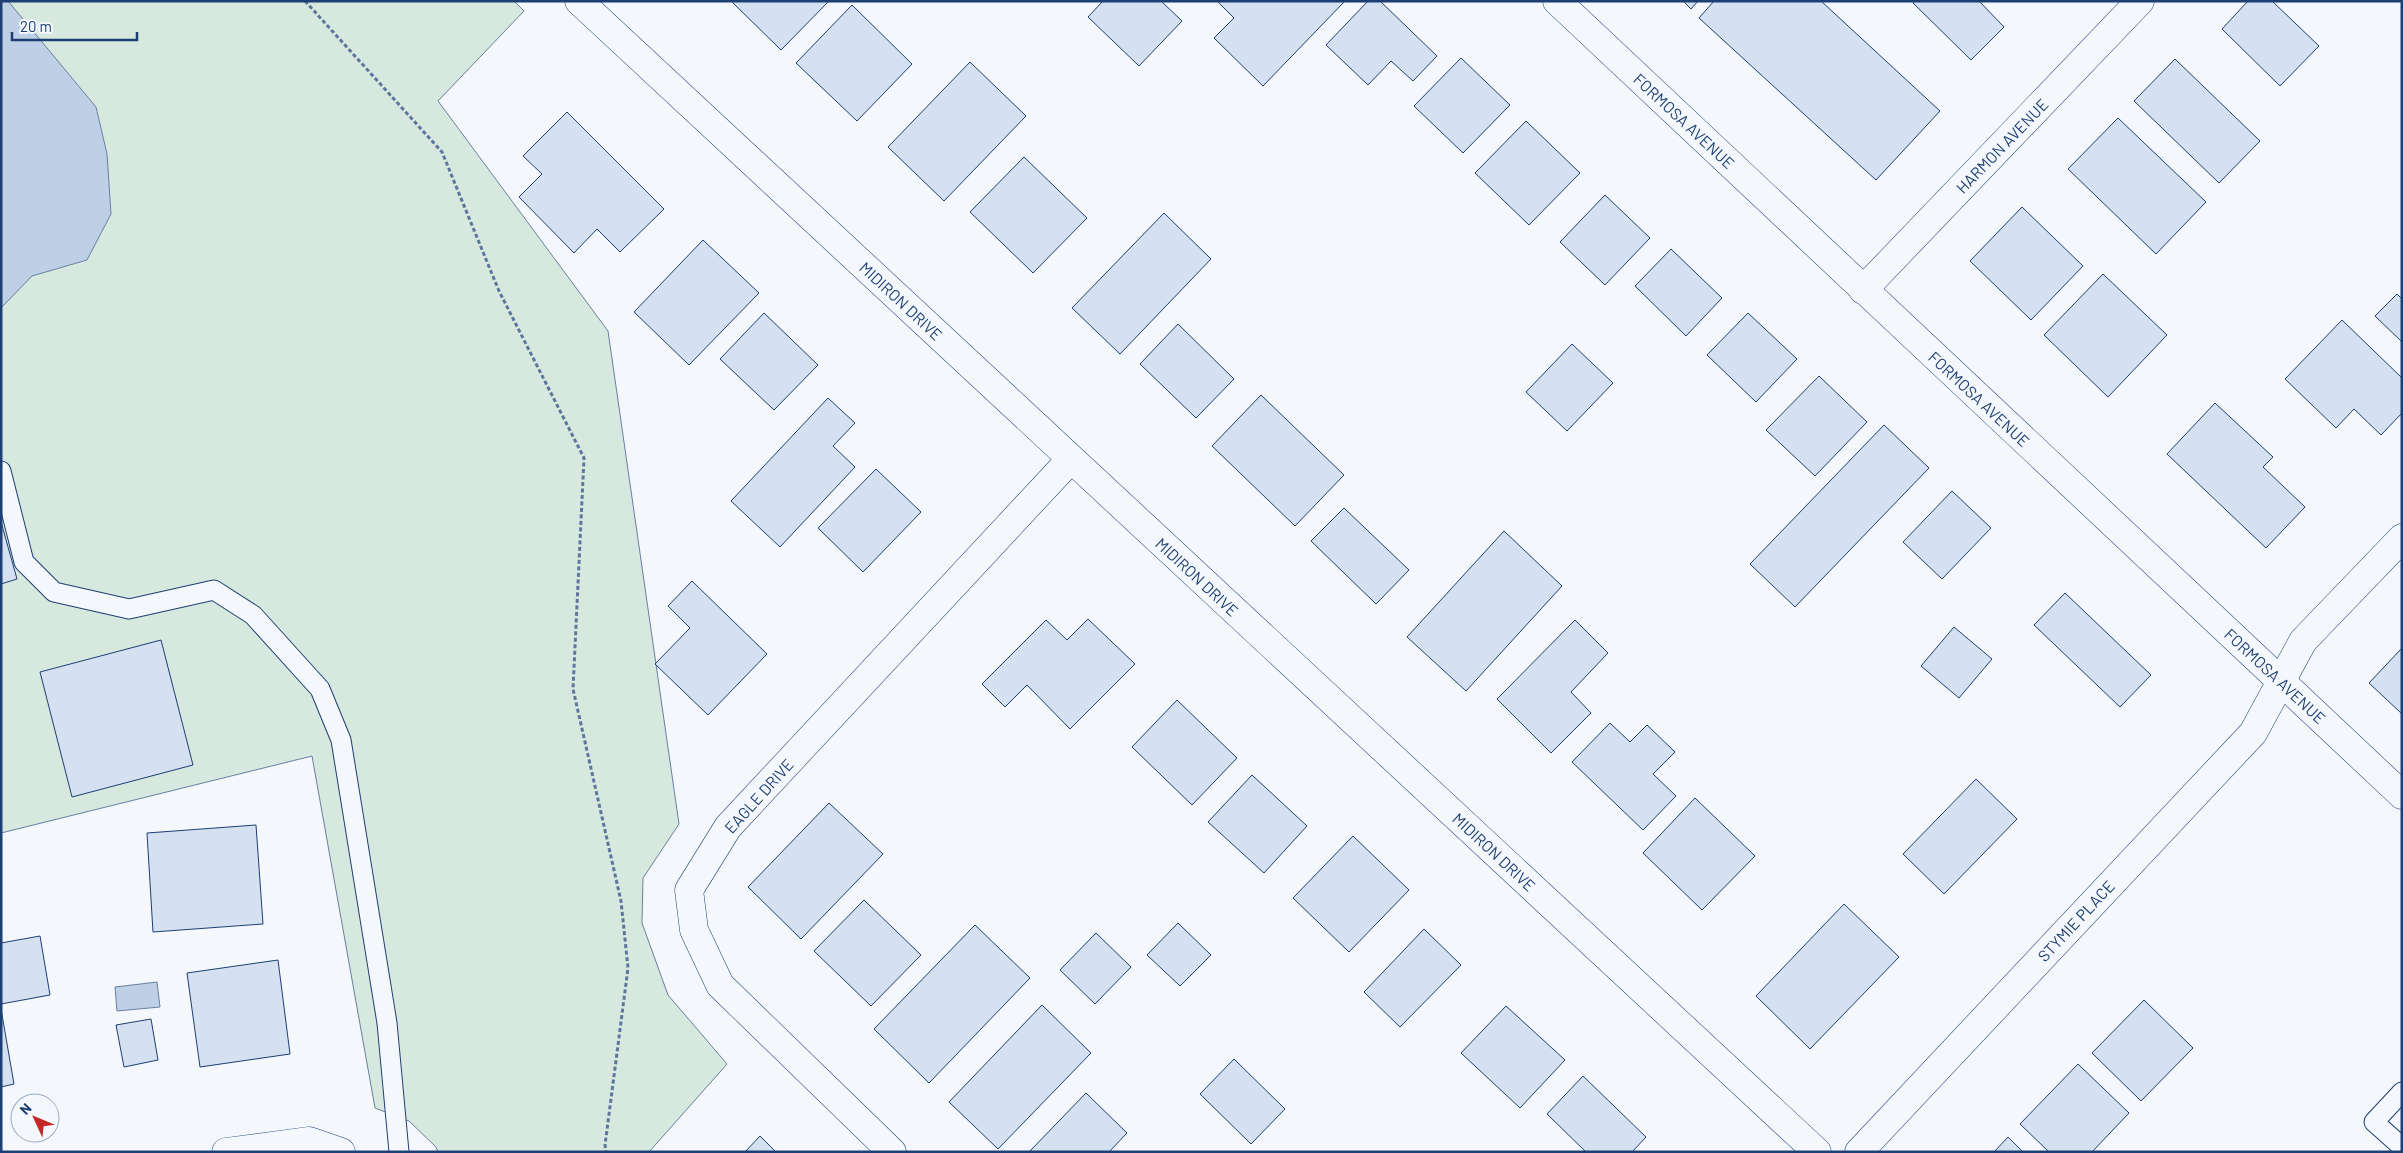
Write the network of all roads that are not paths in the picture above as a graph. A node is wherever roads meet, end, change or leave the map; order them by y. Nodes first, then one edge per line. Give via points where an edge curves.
1 (579, 1) edge
2 (1558, 1) edge
3 (2140, 1) edge
4 (1863, 290) junction
5 (1071, 459) junction
6 (1, 471) edge
7 (2402, 538) edge
8 (2280, 680) junction
9 (2402, 796) edge
10 (2402, 1092) edge
11 (2402, 1146) edge
12 (226, 1152) edge
13 (341, 1152) edge
14 (399, 1152) edge
15 (892, 1152) edge
16 (1816, 1152) edge
17 (1859, 1152) edge

1 - 5 street, MIDIRON DRIVE
2 - 4 street, FORMOSA AVENUE
3 - 4 street, HARMON AVENUE
4 - 8 street, FORMOSA AVENUE
5 - 15 street, EAGLE DRIVE via 728,827 688,890 694,930 720,986
5 - 16 street, MIDIRON DRIVE
6 - 14 lane via 24,562 54,592 129,609 214,590 253,615 320,689 341,740 387,1023
7 - 8 street, STYMIE PLACE via 2302,641
8 - 9 street, FORMOSA AVENUE
8 - 17 street, STYMIE PLACE via 2253,733
10 - 11 lane via 2374,1122
12 - 13 street via 309,1141

